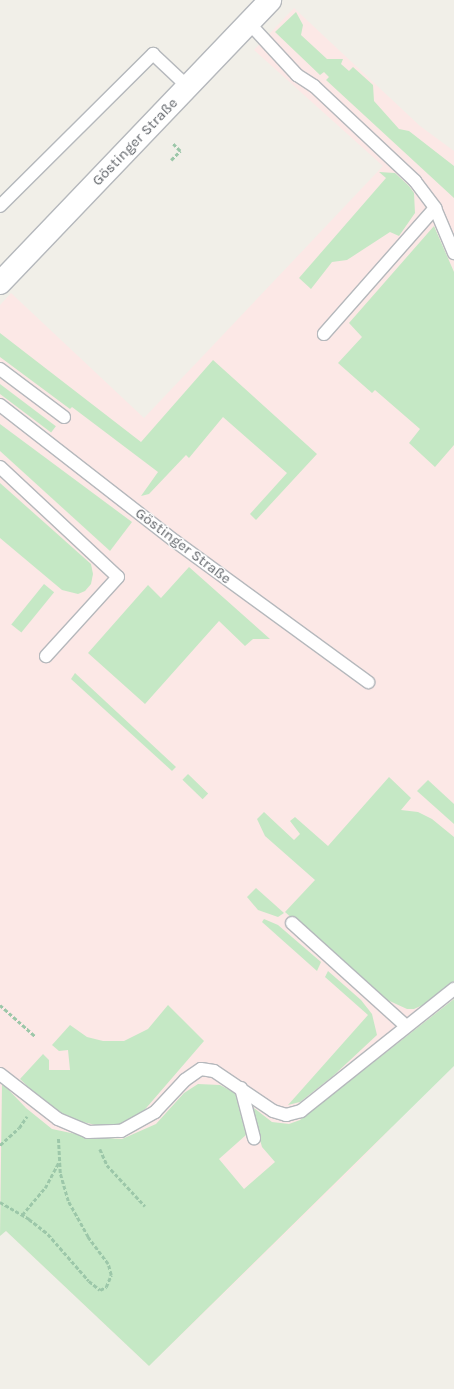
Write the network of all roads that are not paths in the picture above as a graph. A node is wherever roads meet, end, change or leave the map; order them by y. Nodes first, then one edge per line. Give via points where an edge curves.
1 (270, 0) edge
2 (250, 23) junction
3 (188, 87) junction
4 (0, 206) edge
5 (435, 208) junction
6 (454, 254) edge
7 (0, 283) edge
8 (324, 334) dead end
9 (0, 369) edge
10 (0, 405) edge
11 (64, 417) dead end
12 (0, 467) edge
13 (46, 656) dead end
14 (368, 682) dead end
15 (292, 923) dead end
16 (454, 989) edge
17 (406, 1026) junction
18 (0, 1074) edge
19 (241, 1088) junction
20 (254, 1138) dead end

1 - 2 street, Göstinger Straße
2 - 3 street, Göstinger Straße
2 - 5 lane via 297,75 314,86 416,181
3 - 4 lane via 153,54
3 - 7 street, Göstinger Straße
5 - 6 lane
5 - 8 lane
9 - 11 lane
10 - 14 lane, Göstinger Straße via 176,542
12 - 13 lane via 118,577
15 - 17 lane
16 - 17 lane
17 - 19 lane via 301,1111 286,1115 273,1111
18 - 19 lane via 58,1119 88,1132 121,1131 156,1112 185,1080 201,1069 214,1071
19 - 20 lane

